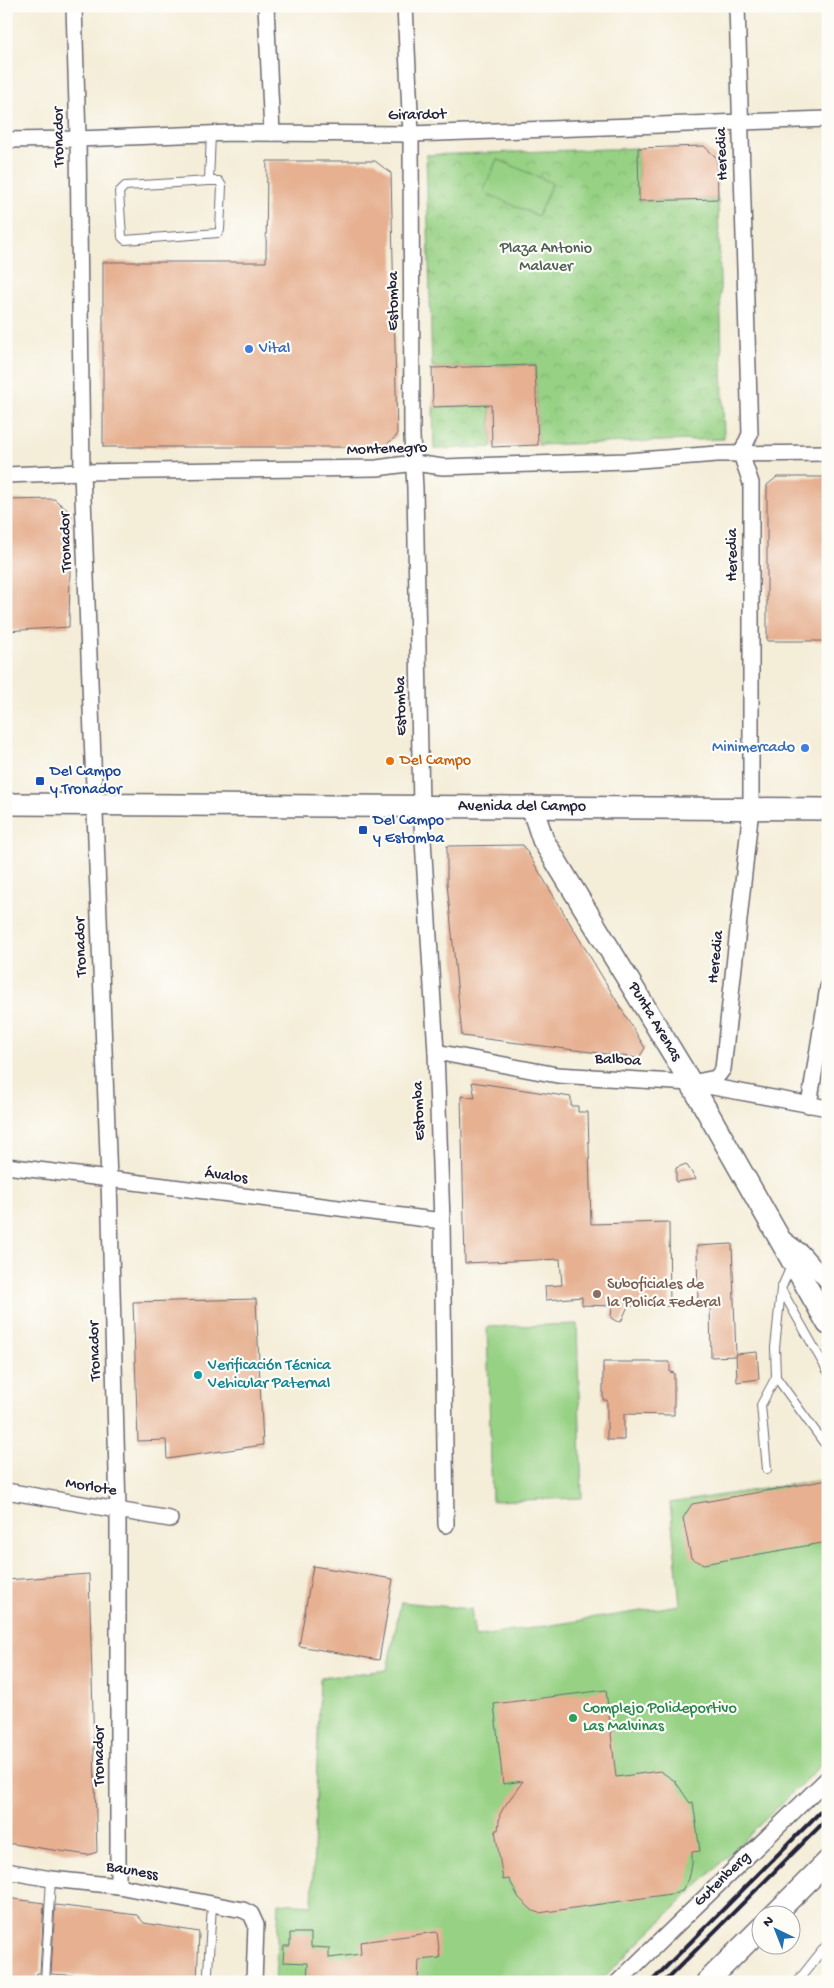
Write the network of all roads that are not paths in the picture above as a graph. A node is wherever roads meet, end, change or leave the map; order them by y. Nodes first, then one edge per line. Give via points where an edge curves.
1 (74, 6) edge
2 (266, 6) edge
3 (405, 6) edge
4 (737, 6) edge
5 (828, 119) edge
6 (740, 123) junction
7 (272, 133) junction
8 (211, 134) junction
9 (411, 134) junction
10 (78, 139) junction
11 (6, 140) edge
12 (209, 181) junction
13 (828, 452) edge
14 (741, 454) junction
15 (414, 463) junction
16 (82, 472) junction
17 (6, 475) edge
18 (94, 803) junction
19 (6, 804) edge
20 (422, 807) junction
21 (532, 807) junction
22 (751, 808) junction
23 (828, 808) edge
24 (828, 987) edge
25 (436, 1052) junction
26 (691, 1083) junction
27 (810, 1105) junction
28 (828, 1108) edge
29 (6, 1166) edge
30 (109, 1180) junction
31 (442, 1221) junction
32 (779, 1236) junction
33 (792, 1263) junction
34 (826, 1279) edge
35 (781, 1288) junction
36 (828, 1324) edge
37 (828, 1372) edge
38 (776, 1377) junction
39 (824, 1444) dead end
40 (767, 1469) dead end
41 (6, 1492) edge
42 (118, 1510) junction
43 (170, 1519) dead end
44 (446, 1525) dead end
45 (828, 1778) edge
46 (828, 1860) edge
47 (6, 1871) edge
48 (51, 1880) junction
49 (118, 1886) junction
50 (212, 1905) junction
51 (783, 1906) edge
52 (752, 1937) edge
53 (828, 1942) edge
54 (208, 1972) dead end
55 (45, 1982) edge
56 (254, 1982) edge
57 (618, 1982) edge
58 (707, 1982) edge
59 (797, 1982) edge

1 - 10 street, Tronador
2 - 7 street
3 - 9 street, Estomba
4 - 6 street, Heredia
5 - 6 street, Girardot
6 - 9 street, Girardot
6 - 14 street, Heredia via 750,434
7 - 8 street, Girardot
7 - 9 street, Girardot
8 - 10 street, Girardot
8 - 12 lane
9 - 15 street, Estomba
10 - 11 street, Girardot
10 - 16 street, Tronador
12 - 12 lane via 121,187 122,237 125,240 218,233 222,186 218,181
13 - 14 street, Montenegro
14 - 15 street, Montenegro via 626,461 443,466
14 - 22 street, Heredia via 751,483
15 - 16 street, Montenegro via 377,468
15 - 20 street, Estomba
16 - 17 street, Montenegro
16 - 18 street, Tronador
18 - 19 main road, Avenida del Campo
18 - 20 main road, Avenida del Campo
18 - 30 street, Tronador
20 - 21 main road, Avenida del Campo
20 - 25 street, Estomba
21 - 22 main road, Avenida del Campo
21 - 26 main road, Punta Arenas via 543,840
22 - 23 main road, Avenida del Campo
22 - 26 street, Heredia via 723,1069 716,1078
24 - 27 street
25 - 26 street, Balboa via 557,1074
25 - 31 street, Estomba
26 - 27 street, Balboa
26 - 32 main road, Punta Arenas
27 - 28 street, Balboa
29 - 30 street, Ávalos
30 - 31 street, Ávalos
30 - 42 street, Tronador
31 - 44 street, Estomba
32 - 33 main road, Punta Arenas
32 - 34 street, Punta Arenas via 801,1252
33 - 35 lane
33 - 36 main road, Punta Arenas
35 - 37 lane
35 - 38 lane
38 - 39 lane
38 - 40 lane via 761,1405
41 - 42 street, Morlote
42 - 43 street, Morlote
42 - 49 street, Tronador
45 - 57 street, Gutenberg
46 - 51 main road
47 - 48 street, Bauness
48 - 49 street, Bauness
48 - 55 lane
49 - 50 street, Bauness
50 - 54 lane
50 - 56 street, Bauness via 251,1914 256,1925
52 - 58 main road
53 - 59 lane

